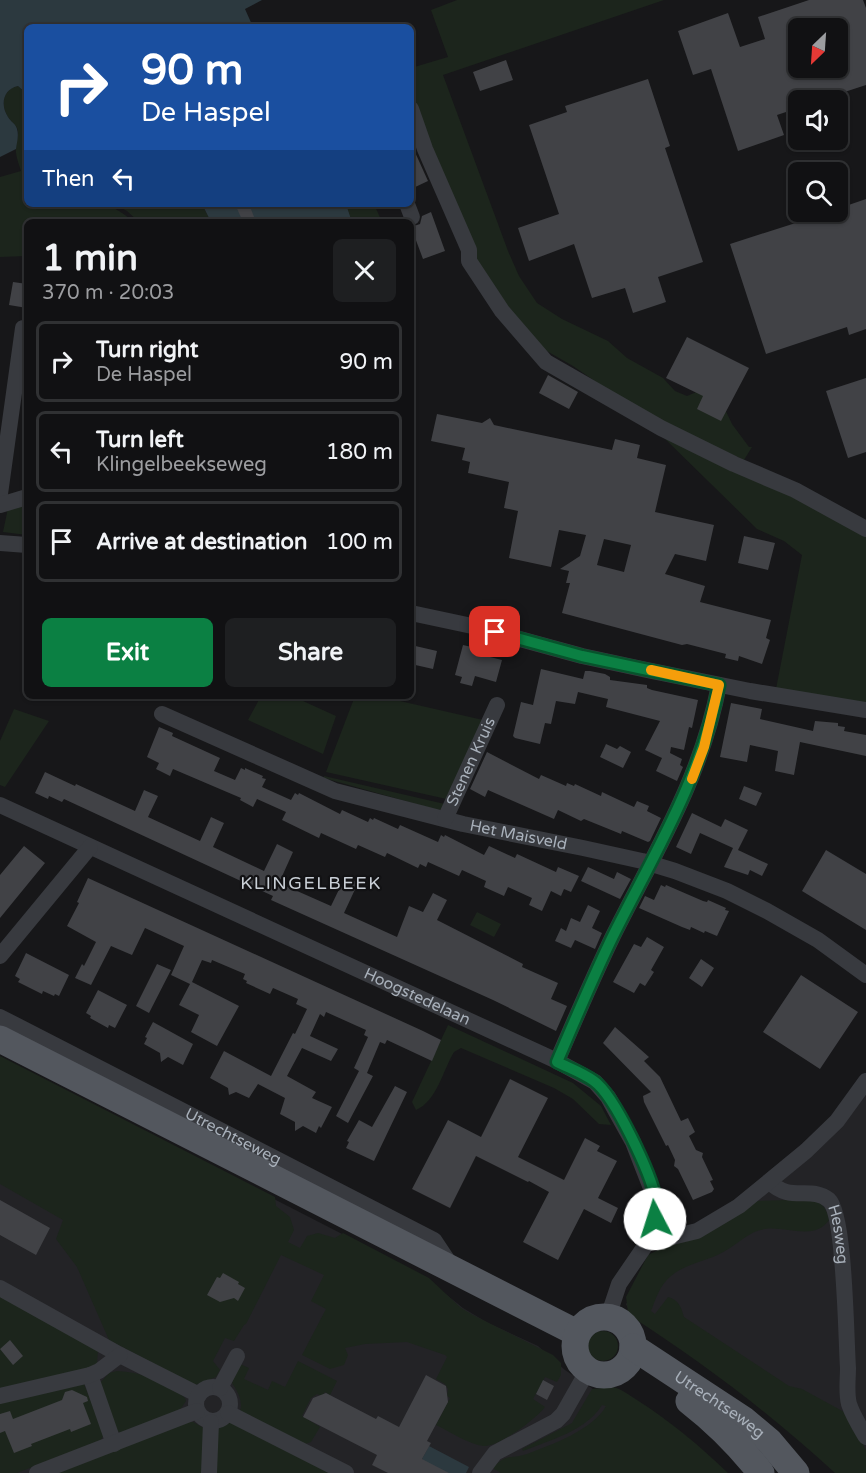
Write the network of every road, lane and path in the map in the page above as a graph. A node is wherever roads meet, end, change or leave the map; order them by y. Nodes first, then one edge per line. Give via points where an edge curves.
1 (414, 118) edge
2 (23, 328) dead end
3 (0, 494) edge
4 (24, 497) edge
5 (0, 505) edge
6 (866, 529) edge
7 (0, 543) edge
8 (24, 545) edge
9 (414, 615) edge
10 (719, 685) junction
11 (497, 705) dead end
12 (866, 710) edge
13 (162, 714) dead end
14 (0, 805) edge
15 (445, 819) junction
16 (90, 847) junction
17 (651, 864) junction
18 (1, 954) edge
19 (866, 975) edge
20 (0, 1017) edge
21 (0, 1039) edge
22 (557, 1062) junction
23 (866, 1081) edge
24 (770, 1182) junction
25 (647, 1243) junction
26 (454, 1272) junction
27 (0, 1288) edge
28 (608, 1317) junction
29 (577, 1333) junction
30 (120, 1355) junction
31 (630, 1355) junction
32 (237, 1356) dead end
33 (586, 1374) junction
34 (90, 1375) junction
35 (220, 1388) junction
36 (0, 1396) edge
37 (198, 1403) junction
38 (228, 1413) junction
39 (211, 1422) junction
40 (866, 1437) edge
41 (114, 1444) junction
42 (37, 1473) edge
43 (210, 1473) edge
44 (346, 1473) edge
45 (480, 1473) edge
46 (761, 1473) edge
47 (796, 1473) edge

1 - 6 street via 469,250 469,261 502,310 546,362 661,428 795,490
2 - 3 street
4 - 5 street
7 - 8 street
9 - 10 street
10 - 12 street
10 - 17 street via 699,762
11 - 15 street, Stenen Kruis
13 - 15 street, Het Maisveld via 335,791
14 - 16 street, Hoogstedelaan
15 - 17 street, Het Maisveld
16 - 18 street
16 - 22 street, Hoogstedelaan
17 - 19 street, Het Maisveld via 759,906 818,940
17 - 22 street via 609,945
20 - 26 street, Utrechtseweg via 434,1240
21 - 26 main road, Utrechtseweg
22 - 25 street, Hoogstedelaan via 595,1082 609,1097 633,1142 656,1201
23 - 24 street via 837,1120
24 - 25 street via 740,1206 697,1231
24 - 40 street, Hesweg via 786,1193 829,1200 837,1213 849,1403
25 - 28 street, Hoogstedelaan via 619,1284
26 - 29 main road, Utrechtseweg
27 - 30 street
28 - 29 main road via 594,1318
28 - 31 main road, Utrechtseweg via 628,1329
29 - 33 main road via 575,1350
30 - 34 street
30 - 37 street
31 - 33 main road via 612,1373
31 - 46 main road, Utrechtseweg via 709,1417
31 - 47 main road, Utrechtseweg via 744,1420 769,1441
32 - 35 street
33 - 45 street via 556,1421 495,1453
34 - 36 street
34 - 41 street
35 - 37 street via 208,1388
35 - 38 street via 229,1398
37 - 39 street via 202,1417
37 - 41 street
38 - 39 street
38 - 44 street
39 - 43 street
41 - 42 street

